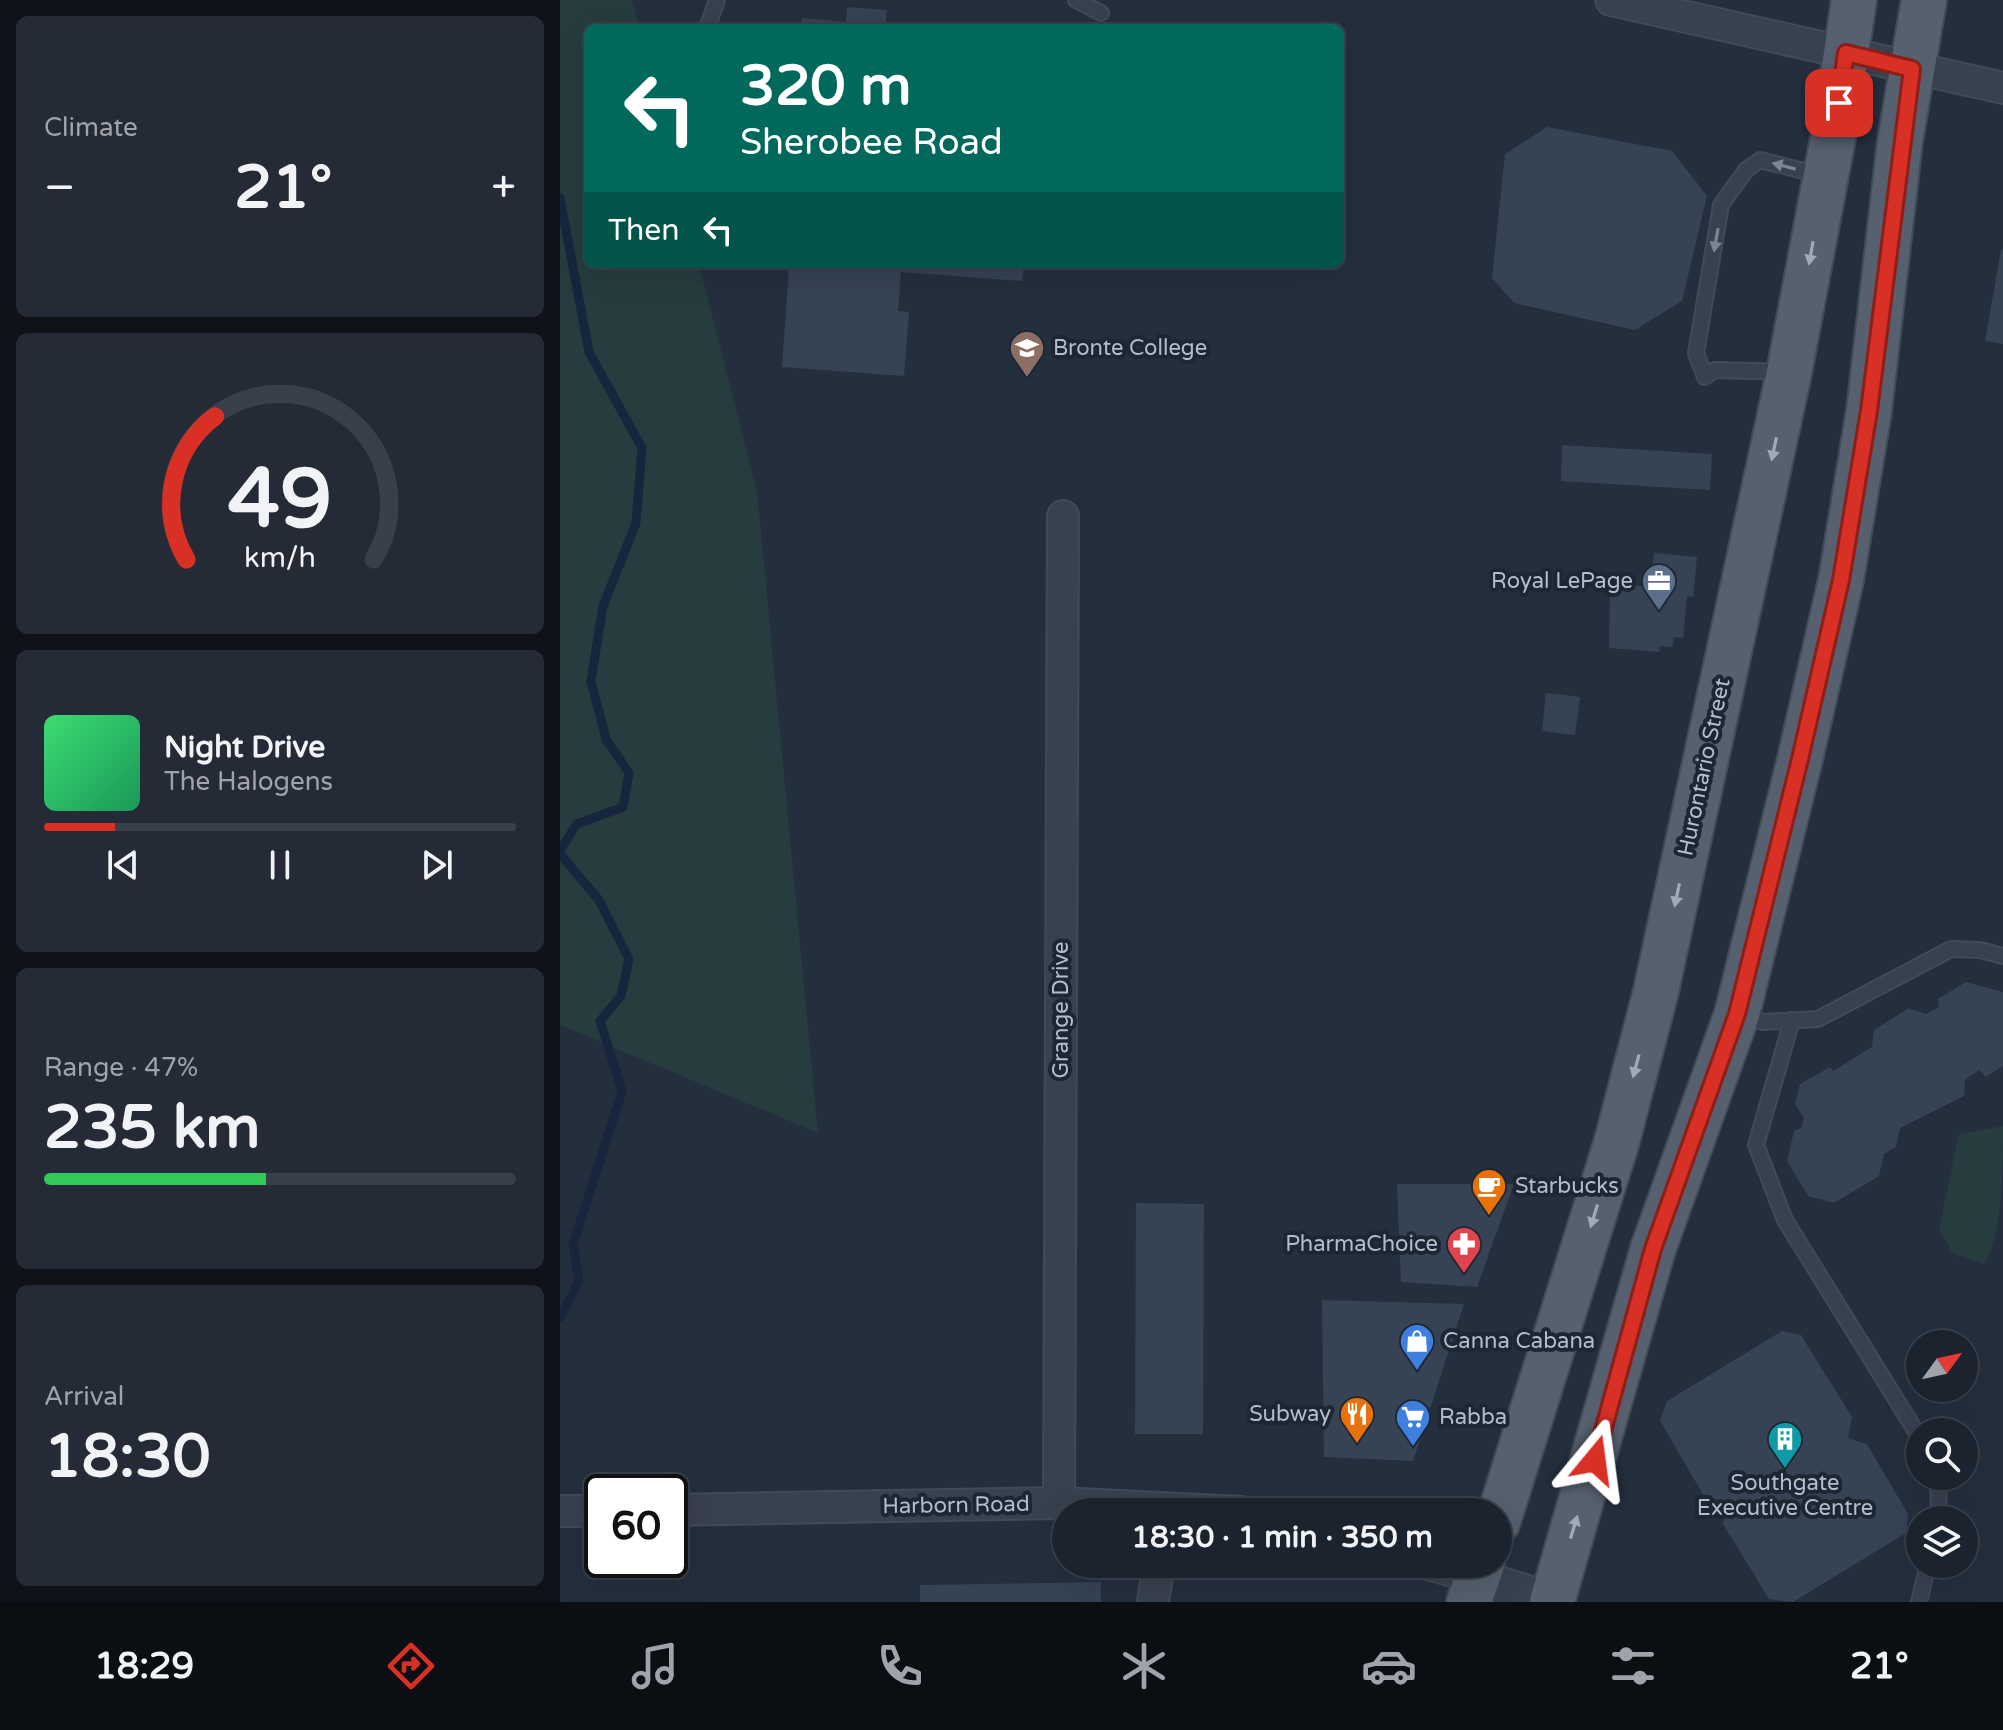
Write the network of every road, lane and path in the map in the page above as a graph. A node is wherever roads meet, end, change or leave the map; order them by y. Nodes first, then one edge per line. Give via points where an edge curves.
1 (717, 0) edge
2 (1076, 0) edge
3 (1611, 0) edge
4 (1854, 0) edge
5 (1924, 0) edge
6 (1101, 13) dead end
7 (708, 24) edge
8 (1846, 53) junction
9 (1912, 69) junction
10 (2003, 88) edge
11 (1825, 177) junction
12 (1789, 373) junction
13 (1063, 516) dead end
14 (2003, 956) edge
15 (1737, 1014) junction
16 (1792, 1020) junction
17 (1908, 1418) edge
18 (1059, 1498) edge
19 (1505, 1498) edge
20 (1052, 1503) edge
21 (688, 1510) edge
22 (560, 1511) edge
23 (584, 1511) edge
24 (1157, 1578) edge
25 (1925, 1578) edge
26 (1476, 1581) edge
27 (1153, 1602) edge
28 (1552, 1602) edge
29 (1919, 1602) edge

1 - 7 lane
2 - 6 lane
3 - 8 street
4 - 8 main road, Hurontario Street
5 - 9 main road
8 - 9 street
8 - 11 main road, Hurontario Street
9 - 10 street
9 - 15 main road via 1869,411 1841,580
11 -> 12 main road, Hurontario Street
11 -> 12 lane via 1760,160 1746,170 1721,205 1696,353 1705,377 1715,370
12 -> 19 main road, Hurontario Street via 1656,991 1617,1141
13 - 18 street, Grange Drive
14 - 16 lane via 1951,949 1818,1019
15 - 16 lane via 1763,1022
28 -> 15 main road via 1653,1249
16 - 17 lane via 1756,1145 1785,1220
20 - 21 street, Harborn Road
22 - 23 street
24 - 27 street
25 - 29 lane
26 - 28 street

